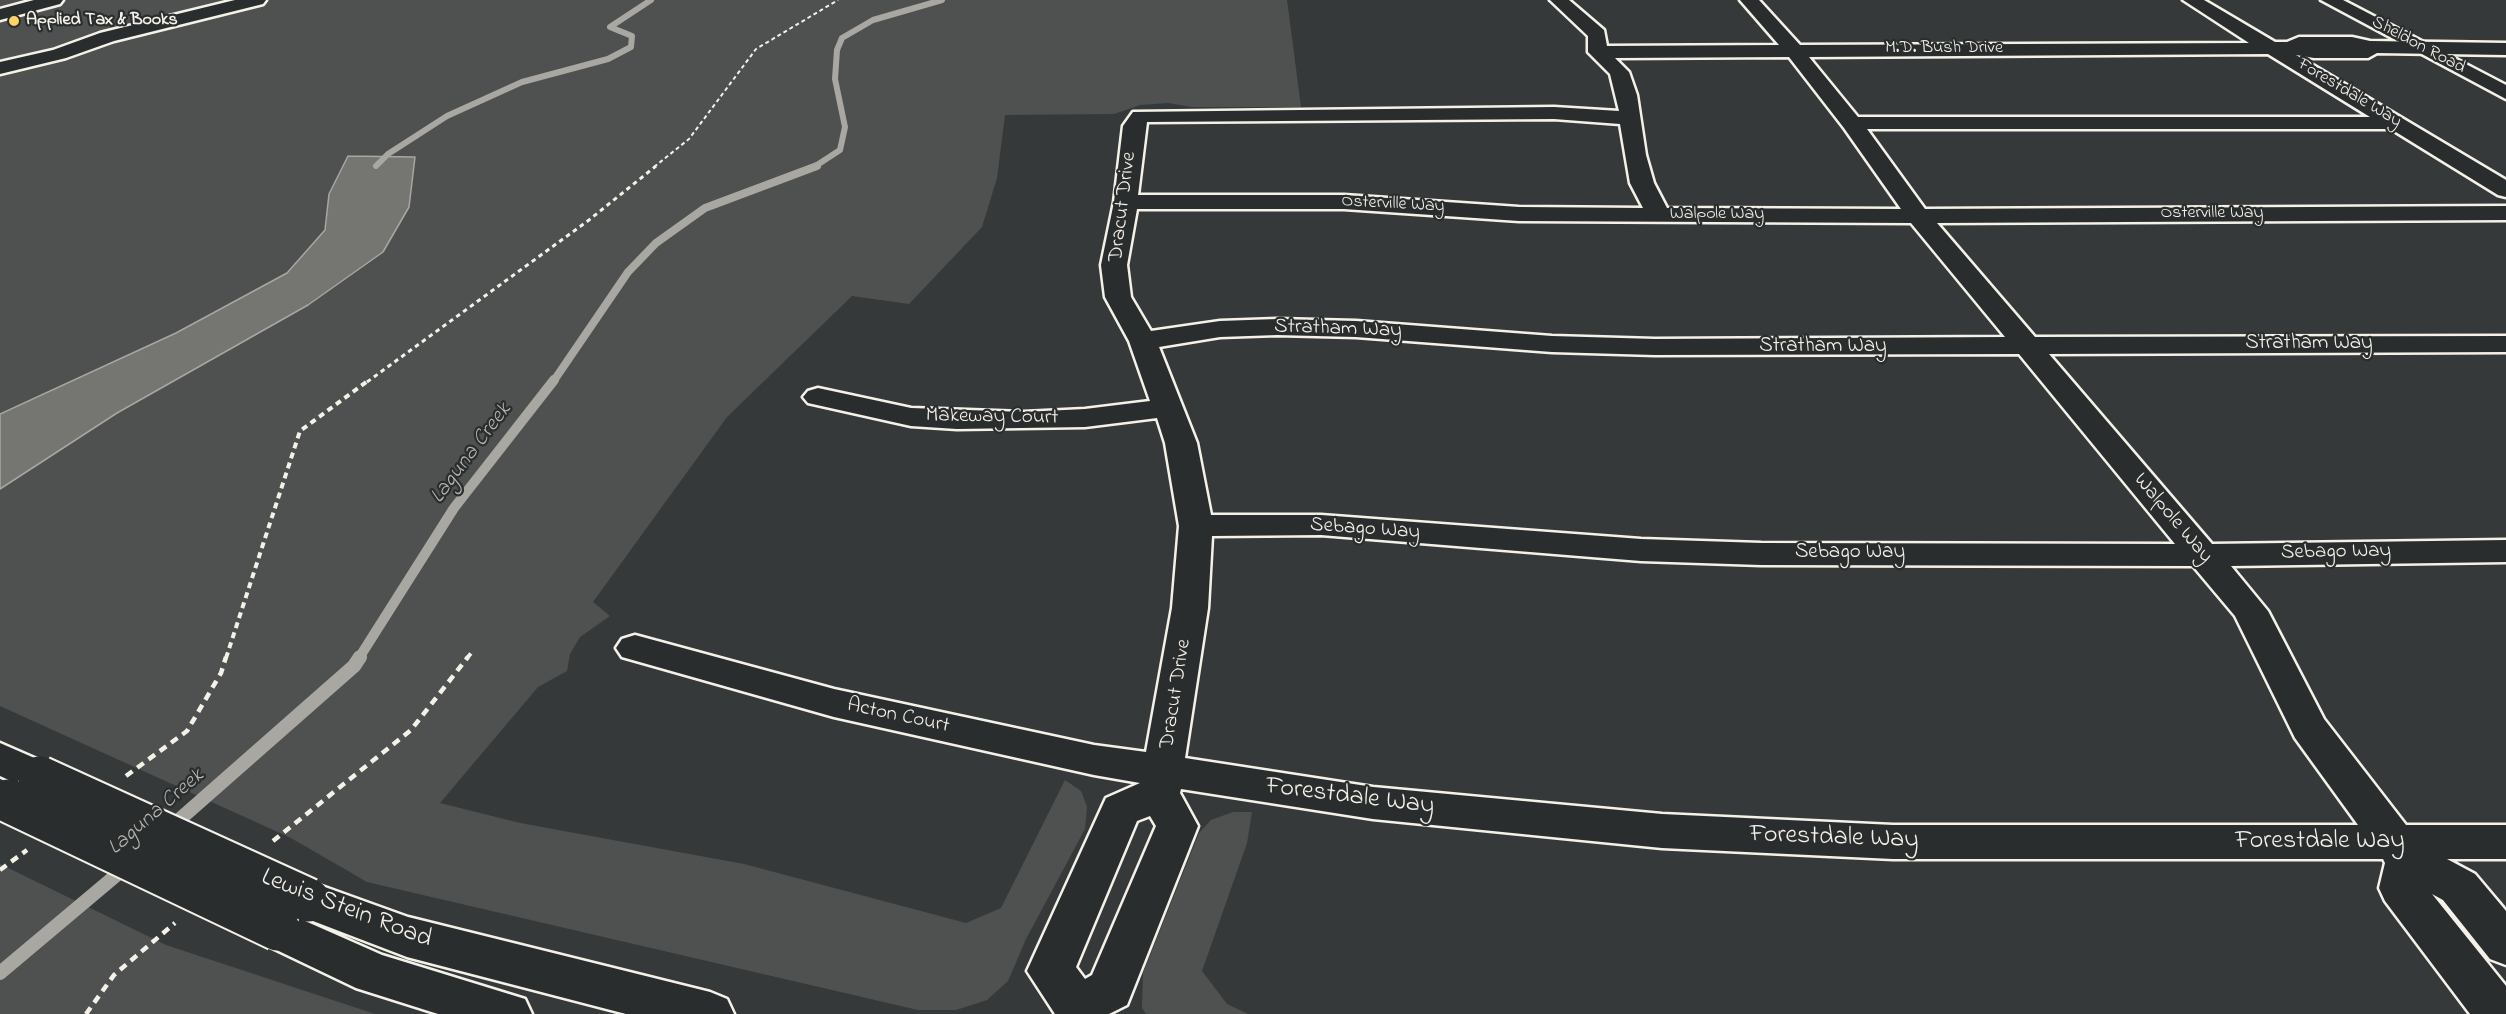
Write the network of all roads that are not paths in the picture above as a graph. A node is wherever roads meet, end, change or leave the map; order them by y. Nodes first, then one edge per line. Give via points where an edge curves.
1 (54, 0) edge
2 (257, 0) edge
3 (1559, 0) edge
4 (1749, 0) edge
5 (2192, 0) edge
6 (2330, 0) edge
7 (2363, 0) edge
8 (0, 15) edge
9 (2282, 48) junction
10 (1793, 49) junction
11 (2424, 49) junction
12 (2460, 49) junction
13 (2506, 49) edge
14 (1598, 52) junction
15 (0, 68) edge
16 (2506, 73) edge
17 (2506, 93) edge
18 (1630, 118) junction
19 (1852, 123) junction
20 (2397, 123) junction
21 (2506, 190) edge
22 (1126, 202) junction
23 (2506, 213) edge
24 (1659, 215) junction
25 (1918, 216) junction
26 (1143, 341) junction
27 (2506, 344) edge
28 (2027, 346) junction
29 (818, 397) dead end
30 (1168, 408) junction
31 (1196, 526) junction
32 (2506, 551) edge
33 (2203, 555) junction
34 (635, 648) dead end
35 (0, 758) edge
36 (1162, 783) junction
37 (16, 791) edge
38 (2506, 842) edge
39 (2402, 852) junction
40 (293, 915) junction
41 (2506, 945) edge
42 (1076, 1010) edge
43 (508, 1014) edge
44 (710, 1014) edge
45 (2499, 1014) edge

1 - 8 street
2 - 15 street
3 - 14 street via 1597,34
4 - 10 street, Walpole Way
5 - 9 street, Forestdale Way
6 - 11 street, Sheldon Road
7 - 12 street, Sheldon Road
9 - 10 street, M.D. Bush Drive
9 - 11 street, M.D. Bush Drive via 2314,52 2368,52 2370,47
9 - 20 street, Forestdale Way
10 - 14 street, M.D. Bush Drive
10 - 19 street, Walpole Way
11 - 12 street, M.D. Bush Drive
11 - 17 street, Sheldon Road
12 - 13 street, M.D. Bush Drive
12 - 16 street, Sheldon Road
14 - 18 street, Walpole Way via 1619,72
18 - 22 street, Dracut Drive via 1554,113 1140,116 1134,126
18 - 24 street, Walpole Way via 1642,183
19 - 20 street
19 - 25 street, Walpole Way
20 - 21 street, Forestdale Way
22 - 24 street, Osterville Way via 1344,202 1519,214
22 - 26 street, Dracut Drive via 1114,265 1118,297
23 - 25 street, Osterville Way
24 - 25 street, Walpole Way
25 - 28 street, Walpole Way
26 - 28 street, Stratham Way via 1220,329 1277,327 1655,347
26 - 30 street, Dracut Drive
27 - 28 street, Stratham Way
28 - 33 street, Walpole Way
29 - 30 street, Makeway Court via 911,417 957,420 1024,422
30 - 31 street, Dracut Drive via 1181,443
31 - 33 street, Sebago Way via 1321,525 1641,550 1761,554
31 - 36 street, Dracut Drive via 1190,608
32 - 33 street, Sebago Way
33 - 39 street, Walpole Way via 2250,611 2309,728
34 - 36 street, Acton Court via 834,703
35 - 37 street, Lewis Stein Road
36 - 39 street, Forestdale Way via 1662,831 1893,842
36 - 42 street via 1177,826 1110,990
36 - 42 street via 1121,810 1051,971
37 - 40 street, Lewis Stein Road, bridge
38 - 39 street, Forestdale Way
39 - 41 street via 2459,887
39 - 45 street via 2401,888
40 - 43 street, Lewis Stein Road via 373,973
40 - 44 street, Lewis Stein Road via 407,937

